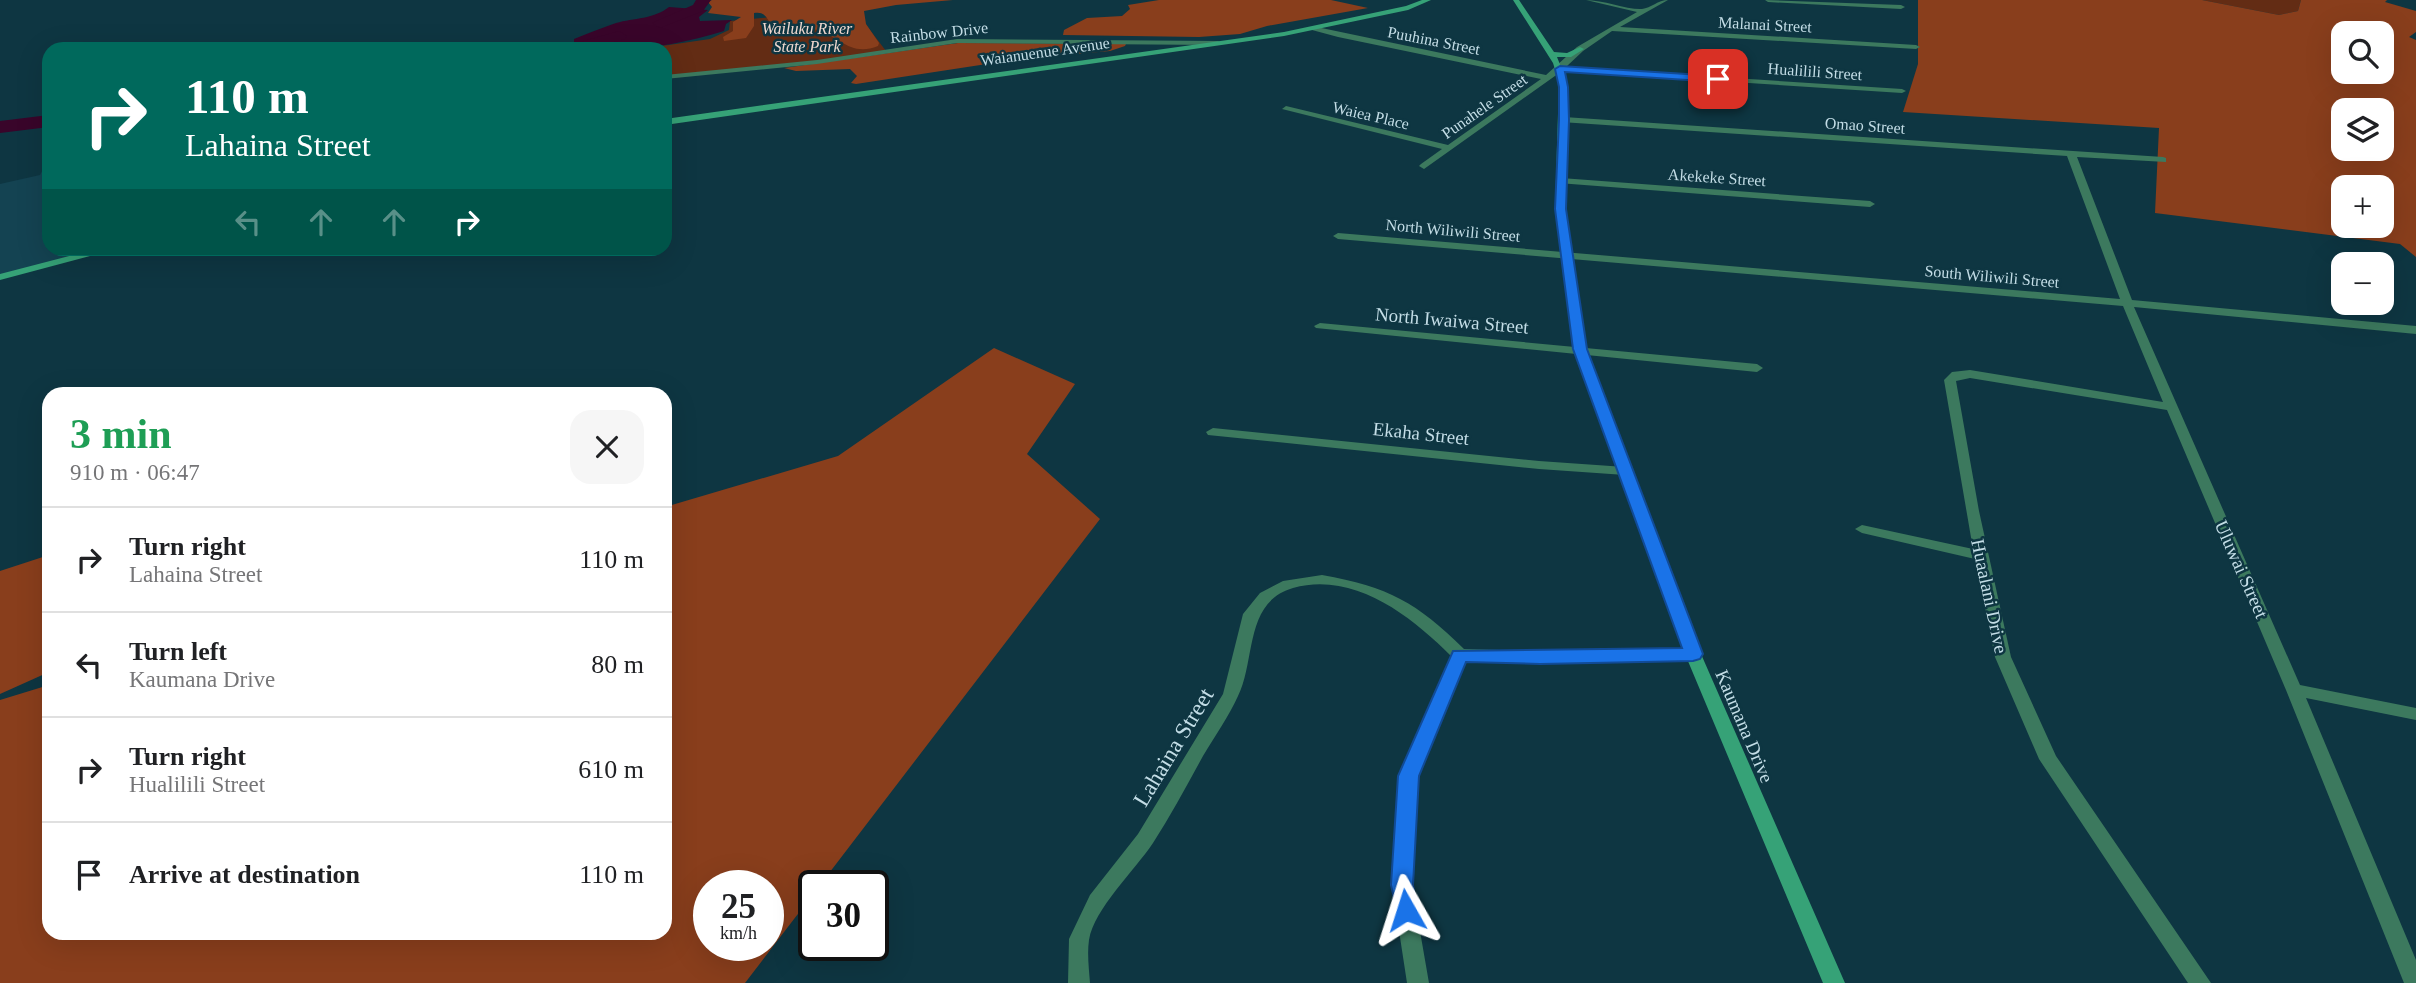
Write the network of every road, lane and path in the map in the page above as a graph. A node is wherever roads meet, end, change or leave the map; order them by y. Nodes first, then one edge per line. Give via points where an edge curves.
1 (1428, 0) edge
2 (1516, 0) edge
3 (1589, 0) edge
4 (1665, 0) edge
5 (1768, 0) edge
6 (1901, 7) dead end
7 (1643, 11) junction
8 (1315, 28) junction
9 (1611, 29) junction
10 (1144, 42) junction
11 (1218, 44) junction
12 (1916, 47) dead end
13 (1580, 49) junction
14 (1158, 51) junction
15 (1551, 54) junction
16 (1553, 73) junction
17 (672, 76) edge
18 (1902, 91) dead end
19 (1286, 109) dead end
20 (1564, 120) junction
21 (672, 121) edge
22 (1449, 148) junction
23 (2071, 154) junction
24 (2163, 160) dead end
25 (1424, 166) dead end
26 (1561, 181) junction
27 (1870, 204) dead end
28 (1338, 236) dead end
29 (83, 256) edge
30 (1565, 256) junction
31 (0, 277) edge
32 (2127, 303) junction
33 (1320, 326) dead end
34 (2416, 330) edge
35 (1580, 349) junction
36 (1757, 368) dead end
37 (2171, 407) junction
38 (1213, 432) dead end
39 (1625, 471) junction
40 (1862, 529) dead end
41 (1982, 556) junction
42 (1693, 654) junction
43 (1460, 655) junction
44 (2294, 690) junction
45 (2416, 714) edge
46 (1079, 983) edge
47 (1418, 983) edge
48 (1834, 983) edge
49 (2200, 983) edge
50 (2415, 983) edge

1 - 8 street, Waianuenue Avenue
2 - 15 street, Kaumana Drive
3 - 7 street
4 - 7 street, Punahele Street
5 - 6 street
7 - 9 street, Punahele Street
8 - 11 street, Waianuenue Avenue
8 - 16 street, Puuhina Street
9 - 12 street, Malanai Street
9 - 13 street, Punahele Street
10 - 11 street, Rainbow Drive
10 - 14 street
10 - 17 street, Rainbow Drive via 957,41 817,62
11 - 14 street, Waianuenue Avenue
13 - 15 street via 1568,55
13 - 16 street, Punahele Street
14 - 21 street, Waianuenue Avenue
15 - 16 street, Kaumana Drive
16 - 18 street, Hualilili Street
16 - 20 street, Kaumana Drive via 1564,87
16 - 22 street, Punahele Street
19 - 22 street, Waiea Place
20 - 23 street, Omao Street
20 - 26 street, Kaumana Drive
22 - 25 street, Punahele Street
23 - 24 street, Omao Street
23 - 32 street, Uluwai Street
26 - 27 street, Akekeke Street
26 - 30 street, Kaumana Drive
28 - 30 street, North Wiliwili Street
29 - 31 street
30 - 32 street, South Wiliwili Street
30 - 35 street, Kaumana Drive
32 - 34 street, South Wiliwili Street
32 - 37 street, Uluwai Street
33 - 35 street, North Iwaiwa Street
35 - 36 street, North Iwaiwa Street
35 - 39 street, Kaumana Drive
37 - 41 street, Huaalani Drive via 1956,375 1950,380
37 - 44 street, Uluwai Street
38 - 39 street, Ekaha Street
39 - 42 street, Kaumana Drive
40 - 41 street
41 - 49 street, Huaalani Drive via 2003,657 2048,759
42 - 43 street
42 - 48 street, Kaumana Drive
43 - 46 street, Lahaina Street via 1396,601 1357,586 1322,580 1288,584 1265,597 1251,614 1225,705 1144,839 1097,901 1079,939
43 - 47 street via 1408,776 1402,885
44 - 45 street
44 - 50 street, Uluwai Street

